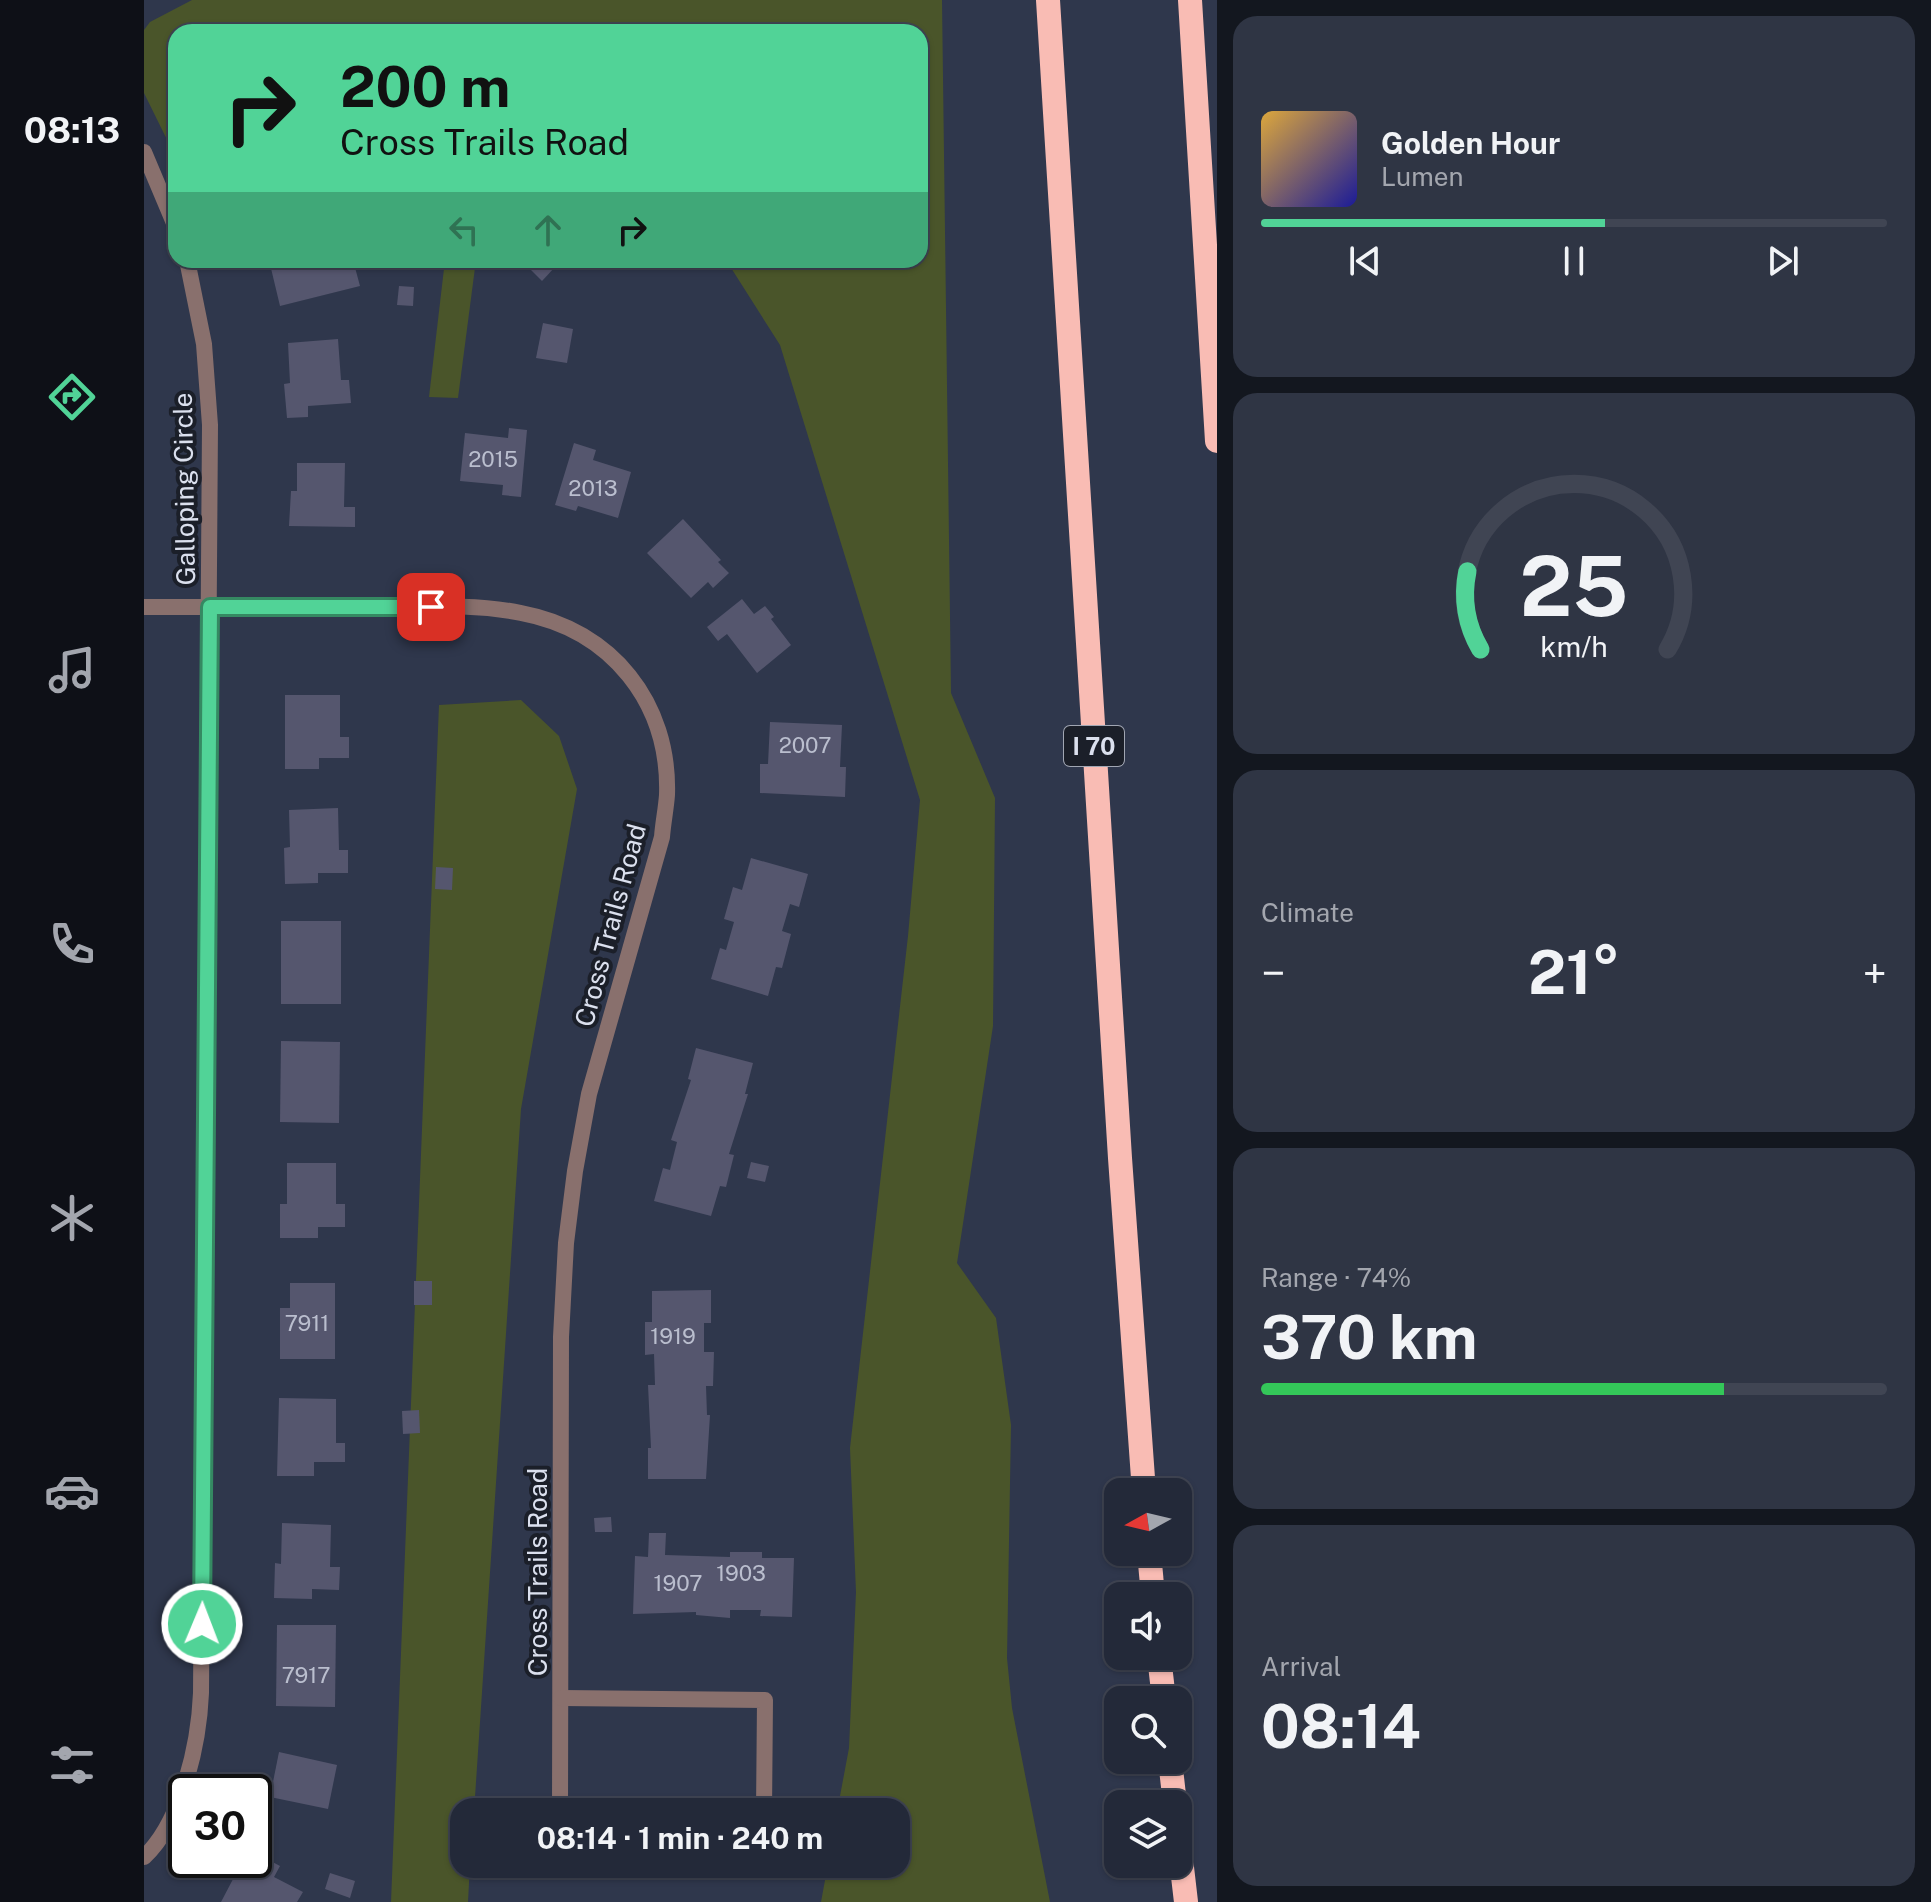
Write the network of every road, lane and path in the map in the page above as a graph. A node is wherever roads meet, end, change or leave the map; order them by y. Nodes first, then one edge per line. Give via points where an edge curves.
1 (1048, 0) edge
2 (1190, 0) edge
3 (144, 152) edge
4 (168, 209) edge
5 (189, 268) edge
6 (1217, 441) edge
7 (144, 607) edge
8 (210, 607) junction
9 (1143, 1478) edge
10 (561, 1698) junction
11 (560, 1798) edge
12 (764, 1798) edge
13 (144, 1857) edge
14 (1183, 1878) edge
15 (1186, 1902) edge

1 - 9 highway, I 70
2 - 6 highway
3 - 4 street
5 - 8 street, Galloping Circle via 204,344 209,409
7 - 8 street, Cross Trails Road
8 - 10 street, Cross Trails Road via 462,607 522,613 600,645 629,672 649,705 663,752 667,794 662,837 589,1094 566,1243
8 - 13 street, Galloping Circle via 201,1703 176,1810
10 - 11 street, Cross Trails Road
10 - 12 street, Cross Trails Road via 765,1700
14 - 15 highway

